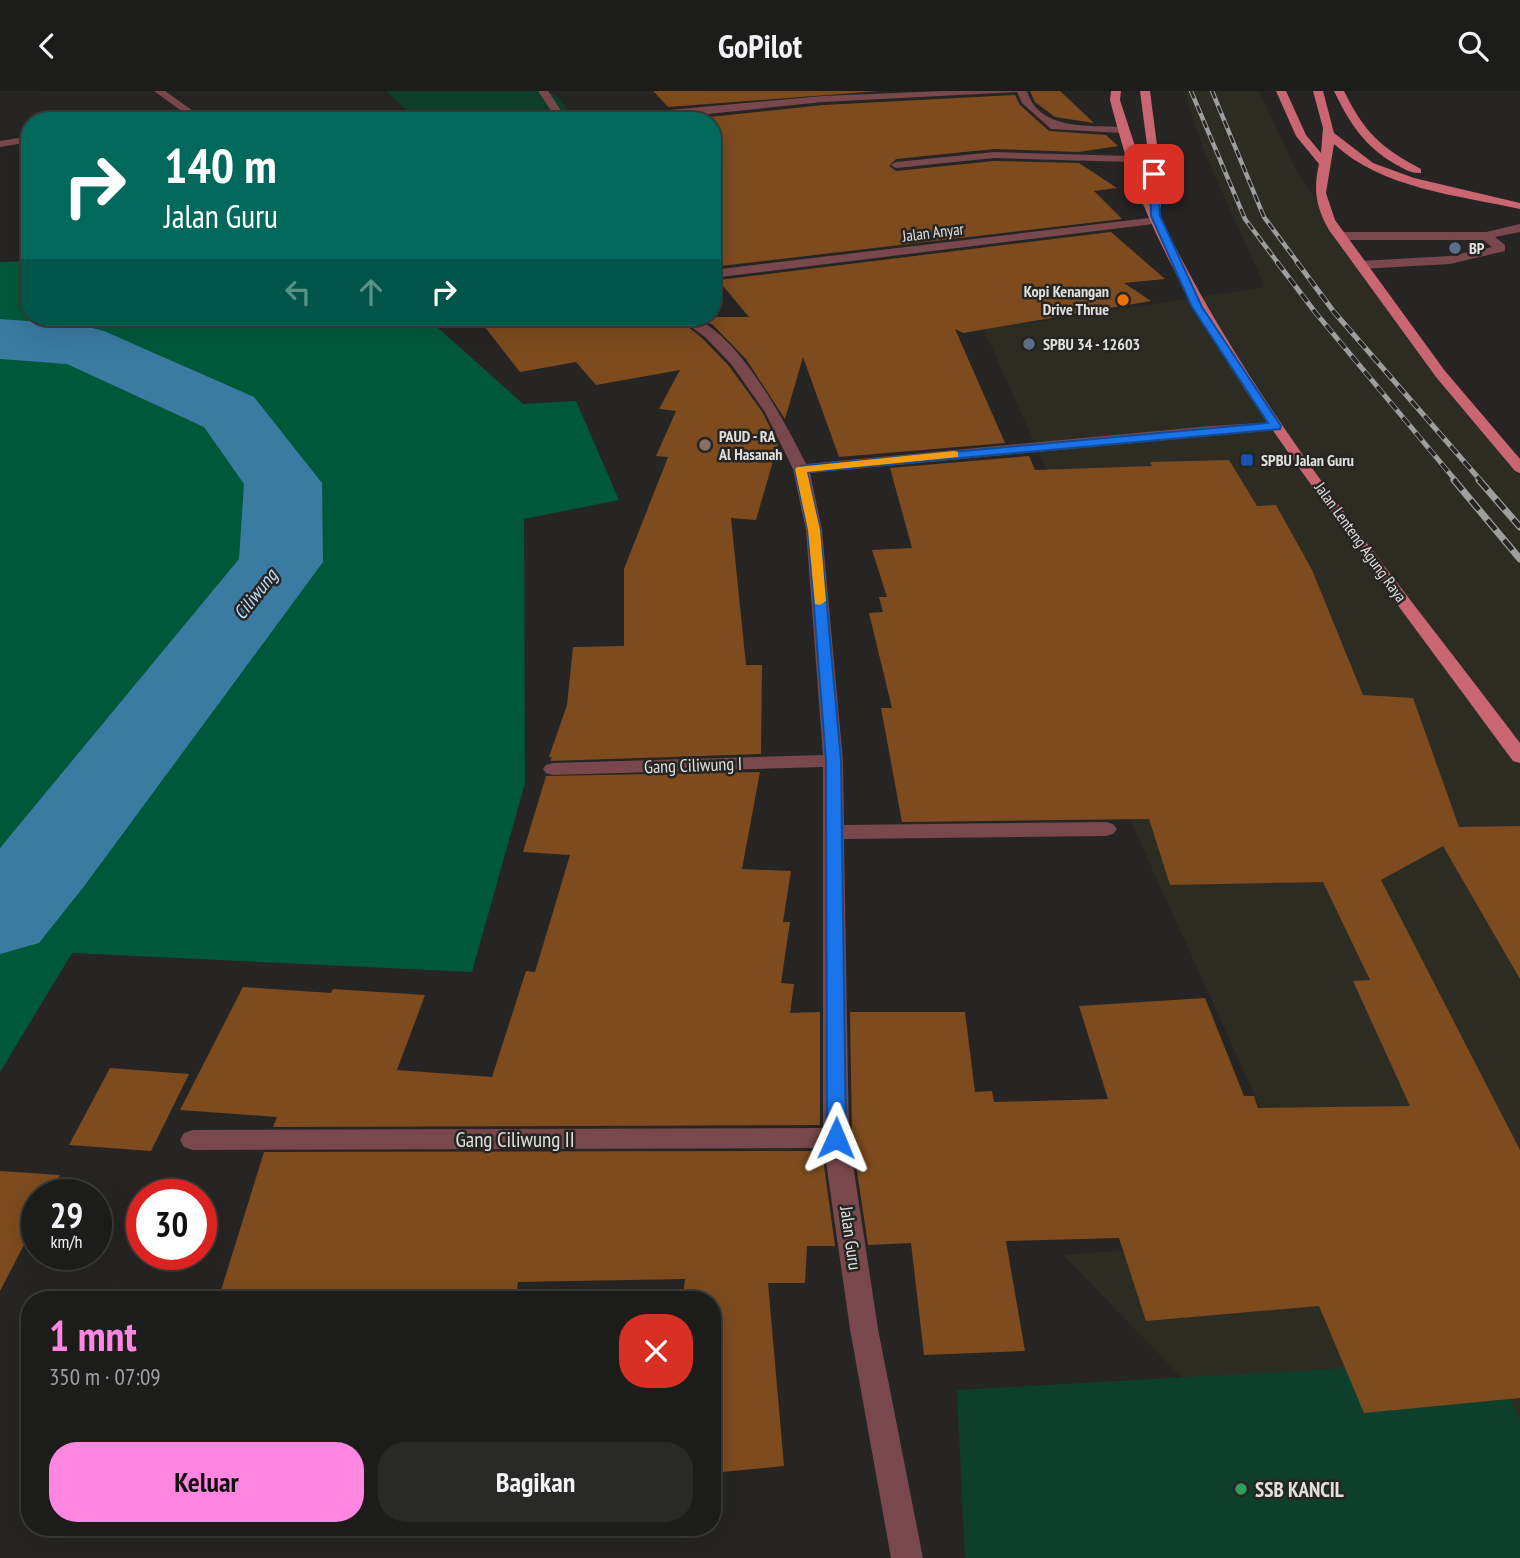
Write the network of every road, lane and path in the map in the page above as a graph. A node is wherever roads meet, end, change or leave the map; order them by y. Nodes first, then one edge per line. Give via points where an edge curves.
1 (159, 91) edge
2 (543, 91) edge
3 (1013, 91) edge
4 (1022, 91) edge
5 (1116, 91) edge
6 (1145, 91) edge
7 (1281, 91) edge
8 (1339, 91) edge
9 (1319, 92) edge
10 (189, 112) edge
11 (558, 112) edge
12 (681, 112) edge
13 (1122, 130) junction
14 (1329, 134) junction
15 (21, 140) edge
16 (0, 144) edge
17 (1130, 159) junction
18 (1323, 162) junction
19 (897, 166) dead end
20 (1456, 190) junction
21 (1520, 206) edge
22 (1156, 219) junction
23 (1520, 228) edge
24 (1341, 236) junction
25 (1486, 236) junction
26 (1360, 265) junction
27 (721, 273) edge
28 (698, 326) edge
29 (1276, 426) junction
30 (1520, 468) edge
31 (801, 469) junction
32 (1520, 757) edge
33 (833, 761) junction
34 (553, 769) dead end
35 (1105, 829) dead end
36 (833, 832) junction
37 (836, 1138) junction
38 (193, 1140) dead end
39 (907, 1558) edge

1 - 10 street
2 - 11 street
3 - 12 street
4 - 13 street via 1025,101 1055,127
5 - 13 main road, Jalan Lenteng Agung Raya
6 - 22 main road
7 - 18 main road via 1301,136
8 - 20 main road via 1357,129 1385,155
9 - 14 main road
13 - 17 main road, Jalan Lenteng Agung Raya
14 - 18 main road
14 - 20 main road via 1376,168
15 - 16 street
17 - 19 street via 994,155
17 - 22 main road, Jalan Lenteng Agung Raya
18 - 24 main road via 1322,201
20 - 21 main road
22 - 27 street, Jalan Anyar
22 - 29 main road, Jalan Lenteng Agung Raya via 1197,307
23 - 25 street
24 - 25 street
24 - 26 main road
25 - 26 street via 1501,249 1450,260
26 - 30 main road via 1493,440
28 - 31 street, Jalan Guru via 736,361 772,412
29 - 31 street
29 - 32 main road, Jalan Lenteng Agung Raya
31 - 33 street, Jalan Guru via 814,530
33 - 34 street, Gang Ciliwung I
33 - 36 street, Jalan Guru
35 - 36 street
36 - 37 street, Jalan Guru
37 - 38 street, Gang Ciliwung II
37 - 39 street, Jalan Guru via 864,1329

